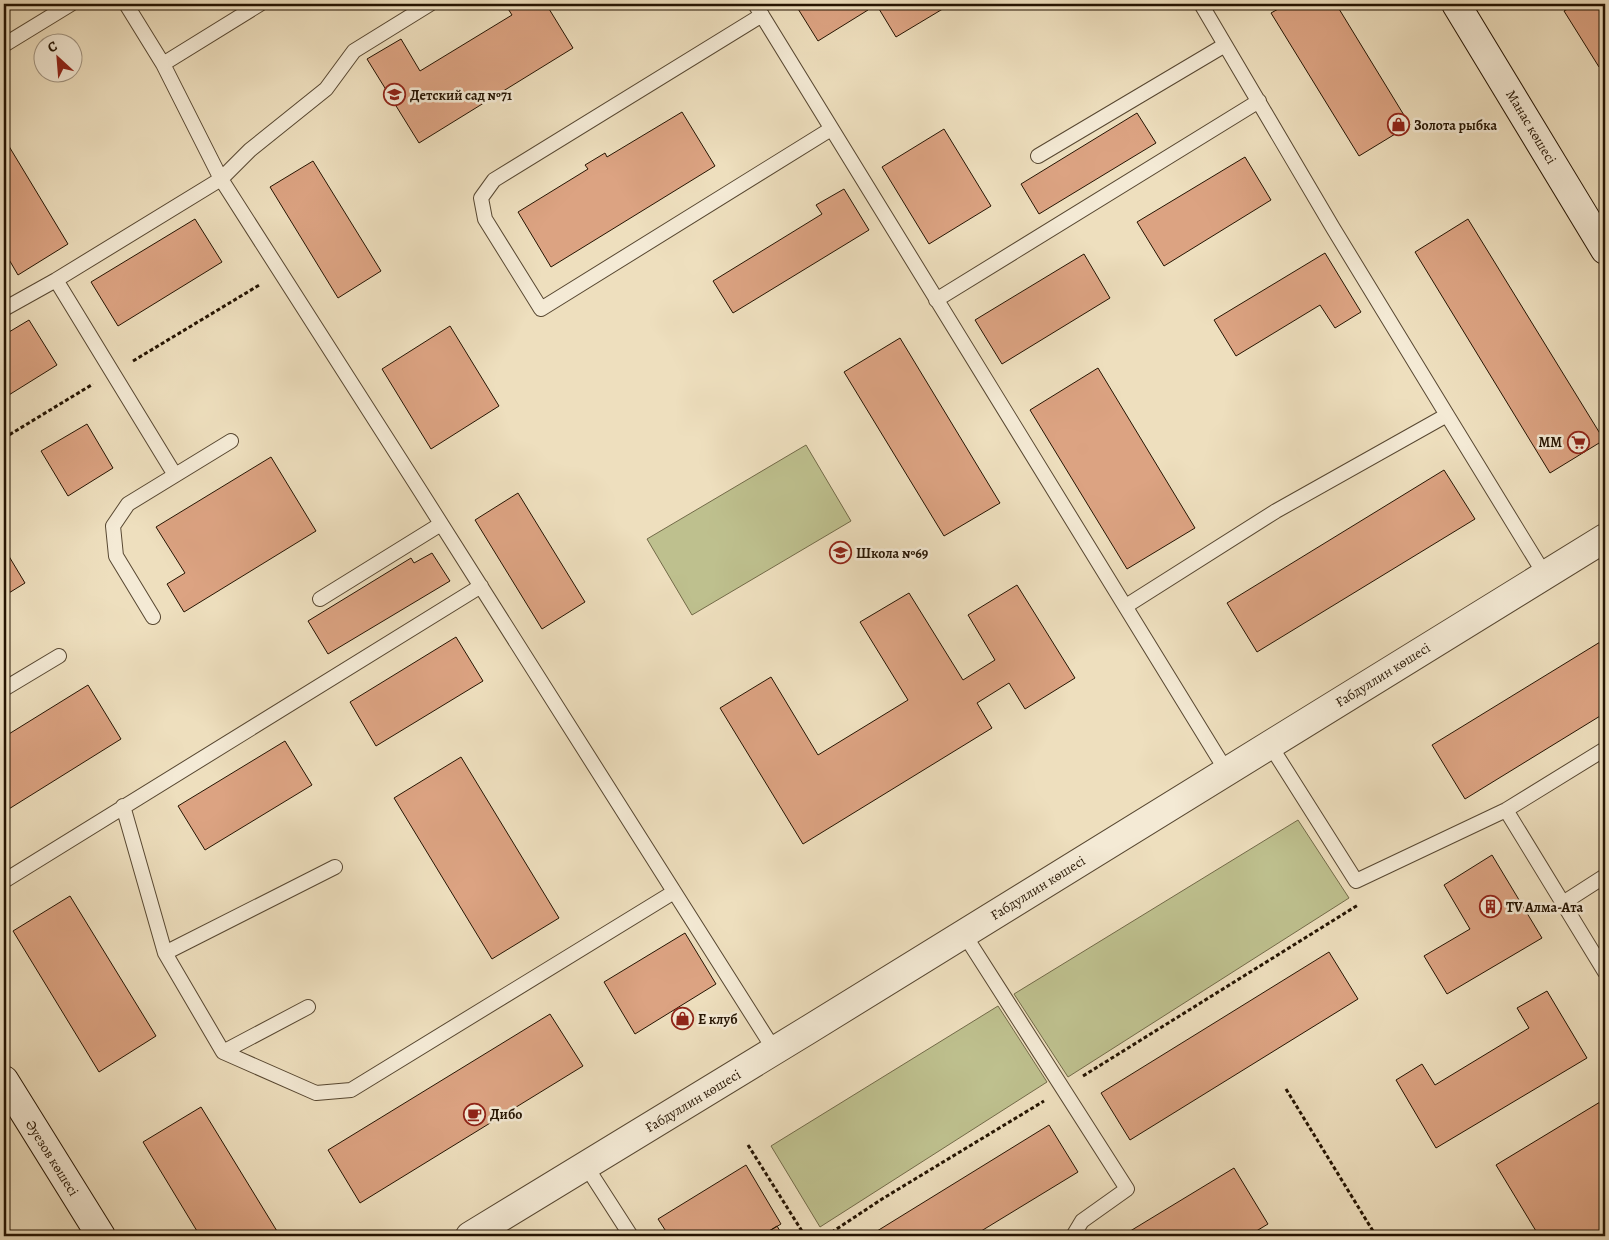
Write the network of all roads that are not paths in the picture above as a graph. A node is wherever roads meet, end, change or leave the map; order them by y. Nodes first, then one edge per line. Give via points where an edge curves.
1 (70, 4) edge
2 (126, 4) edge
3 (260, 4) edge
4 (430, 4) edge
5 (1202, 4) edge
6 (1456, 4) edge
7 (758, 9) edge
8 (1226, 44) junction
9 (4, 45) edge
10 (163, 64) junction
11 (1259, 102) junction
12 (831, 129) junction
13 (1038, 156) dead end
14 (221, 179) junction
15 (1605, 250) edge
16 (56, 280) junction
17 (936, 300) junction
18 (4, 309) edge
19 (1447, 415) junction
20 (231, 441) dead end
21 (174, 475) junction
22 (441, 524) junction
23 (1605, 538) edge
24 (1545, 575) junction
25 (481, 586) junction
26 (320, 599) dead end
27 (1126, 606) junction
28 (153, 617) dead end
29 (59, 656) dead end
30 (4, 689) edge
31 (1270, 745) junction
32 (1605, 749) edge
33 (1227, 772) junction
34 (123, 806) junction
35 (1506, 810) junction
36 (335, 867) dead end
37 (1605, 876) edge
38 (4, 881) edge
39 (674, 892) junction
40 (1563, 903) junction
41 (964, 934) junction
42 (165, 953) junction
43 (1605, 972) edge
44 (308, 1007) dead end
45 (775, 1051) junction
46 (223, 1052) junction
47 (4, 1080) edge
48 (586, 1166) junction
49 (97, 1235) edge
50 (470, 1236) edge
51 (631, 1236) edge
52 (1073, 1236) edge

1 - 9 lane
2 - 10 lane
3 - 10 lane
4 - 14 lane via 354,50 326,89 250,150
5 - 8 lane
6 - 15 street, Манас көшесі
7 - 12 lane
7 - 12 lane via 494,180 481,198 485,219 541,309
8 - 11 lane
8 - 13 lane
10 - 14 lane
11 - 17 lane
11 - 19 lane
12 - 17 lane
14 - 16 lane
14 - 22 lane
16 - 18 lane
16 - 21 lane
17 - 27 lane
19 - 24 lane
19 - 27 lane via 1276,511
20 - 21 lane
21 - 28 lane via 128,504 113,526 116,556
22 - 25 lane
22 - 26 lane
23 - 24 street, Ғабдуллин көшесі
24 - 31 street, Ғабдуллин көшесі
25 - 34 lane
25 - 39 lane
27 - 33 lane
29 - 30 lane
31 - 33 street, Ғабдуллин көшесі
31 - 35 lane via 1356,881
32 - 35 lane
33 - 41 street, Ғабдуллин көшесі
34 - 38 lane
34 - 42 lane
35 - 40 lane
36 - 42 lane
37 - 40 lane
39 - 45 lane
39 - 46 lane via 351,1090 316,1093
40 - 43 lane
41 - 45 street, Ғабдуллин көшесі
41 - 52 lane via 1127,1189 1082,1221
42 - 46 lane
44 - 46 lane
45 - 48 street, Ғабдуллин көшесі
47 - 49 street, Әуезов көшесі
48 - 50 street, Ғабдуллин көшесі
48 - 51 lane

